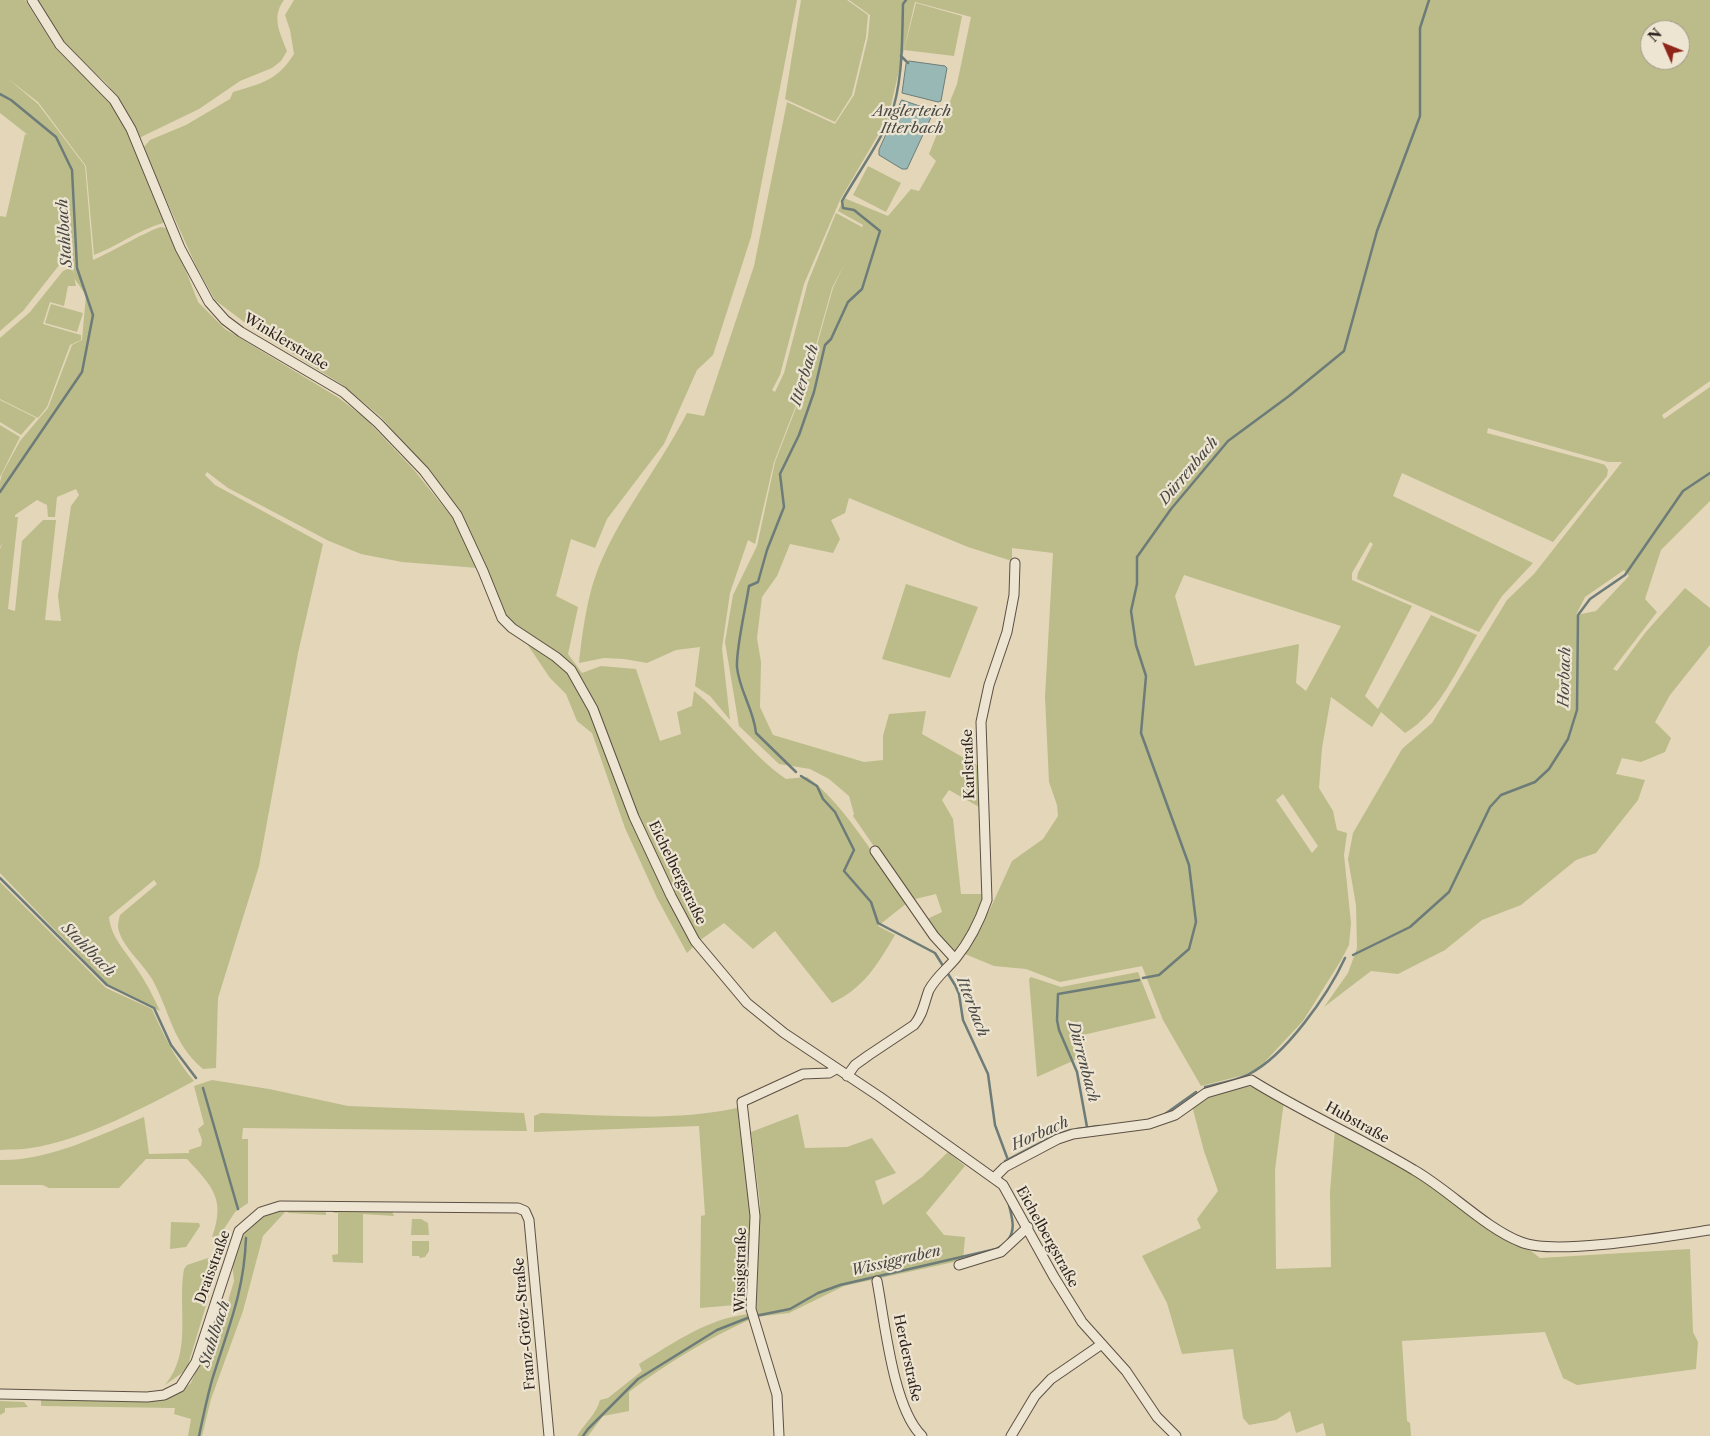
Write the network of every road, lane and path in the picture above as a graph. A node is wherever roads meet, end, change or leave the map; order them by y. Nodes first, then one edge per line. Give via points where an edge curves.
1 (32, 0) edge
2 (1016, 563) dead end
3 (571, 670) joint
4 (875, 851) dead end
5 (949, 965) junction
6 (836, 1069) junction
7 (847, 1076) junction
8 (995, 1177) junction
9 (525, 1211) joint
10 (1028, 1227) junction
11 (1710, 1230) edge
12 (959, 1265) dead end
13 (877, 1281) dead end
14 (1102, 1344) junction
15 (0, 1394) edge
16 (1164, 1432) edge
17 (549, 1436) edge
18 (779, 1436) edge
19 (922, 1436) edge
20 (1011, 1436) edge
21 (1176, 1436) edge

1 - 3 street, Winklerstraße via 60,46 114,100 127,122 180,248 208,302 224,320 342,392 378,423 424,471 457,515 502,618
2 - 5 street, Karlstraße via 1007,632 989,685 981,722 987,900 982,915
3 - 6 street, Eichelbergstraße via 593,709 634,817 695,941 747,1003 784,1034
4 - 5 street via 934,936
5 - 7 street, Karlstraße via 930,990 921,1017 914,1025 869,1054
6 - 7 street, Eichelbergstraße
6 - 18 street, Wissigstraße via 829,1073 803,1074 742,1102 755,1216 751,1309 777,1395
7 - 8 street, Eichelbergstraße
8 - 10 street, Eichelbergstraße
8 - 11 street, Hubstraße via 1005,1167 1058,1139 1072,1134 1149,1124 1175,1115 1206,1093 1251,1080 1415,1170 1496,1229 1522,1243 1587,1245
9 - 15 street, Draisstraße via 518,1208 280,1206 261,1212 239,1231 196,1362 180,1387 164,1395 147,1397
9 - 17 street, Franz-Grötz-Straße via 529,1220
10 - 12 street via 1001,1252
10 - 14 street, Eichelbergstraße via 1066,1298
13 - 19 street, Herderstraße via 901,1402 913,1428
14 - 16 street, Eichelbergstraße via 1126,1371
14 - 20 street via 1051,1379 1035,1396
16 - 21 street, Eichelbergstraße

